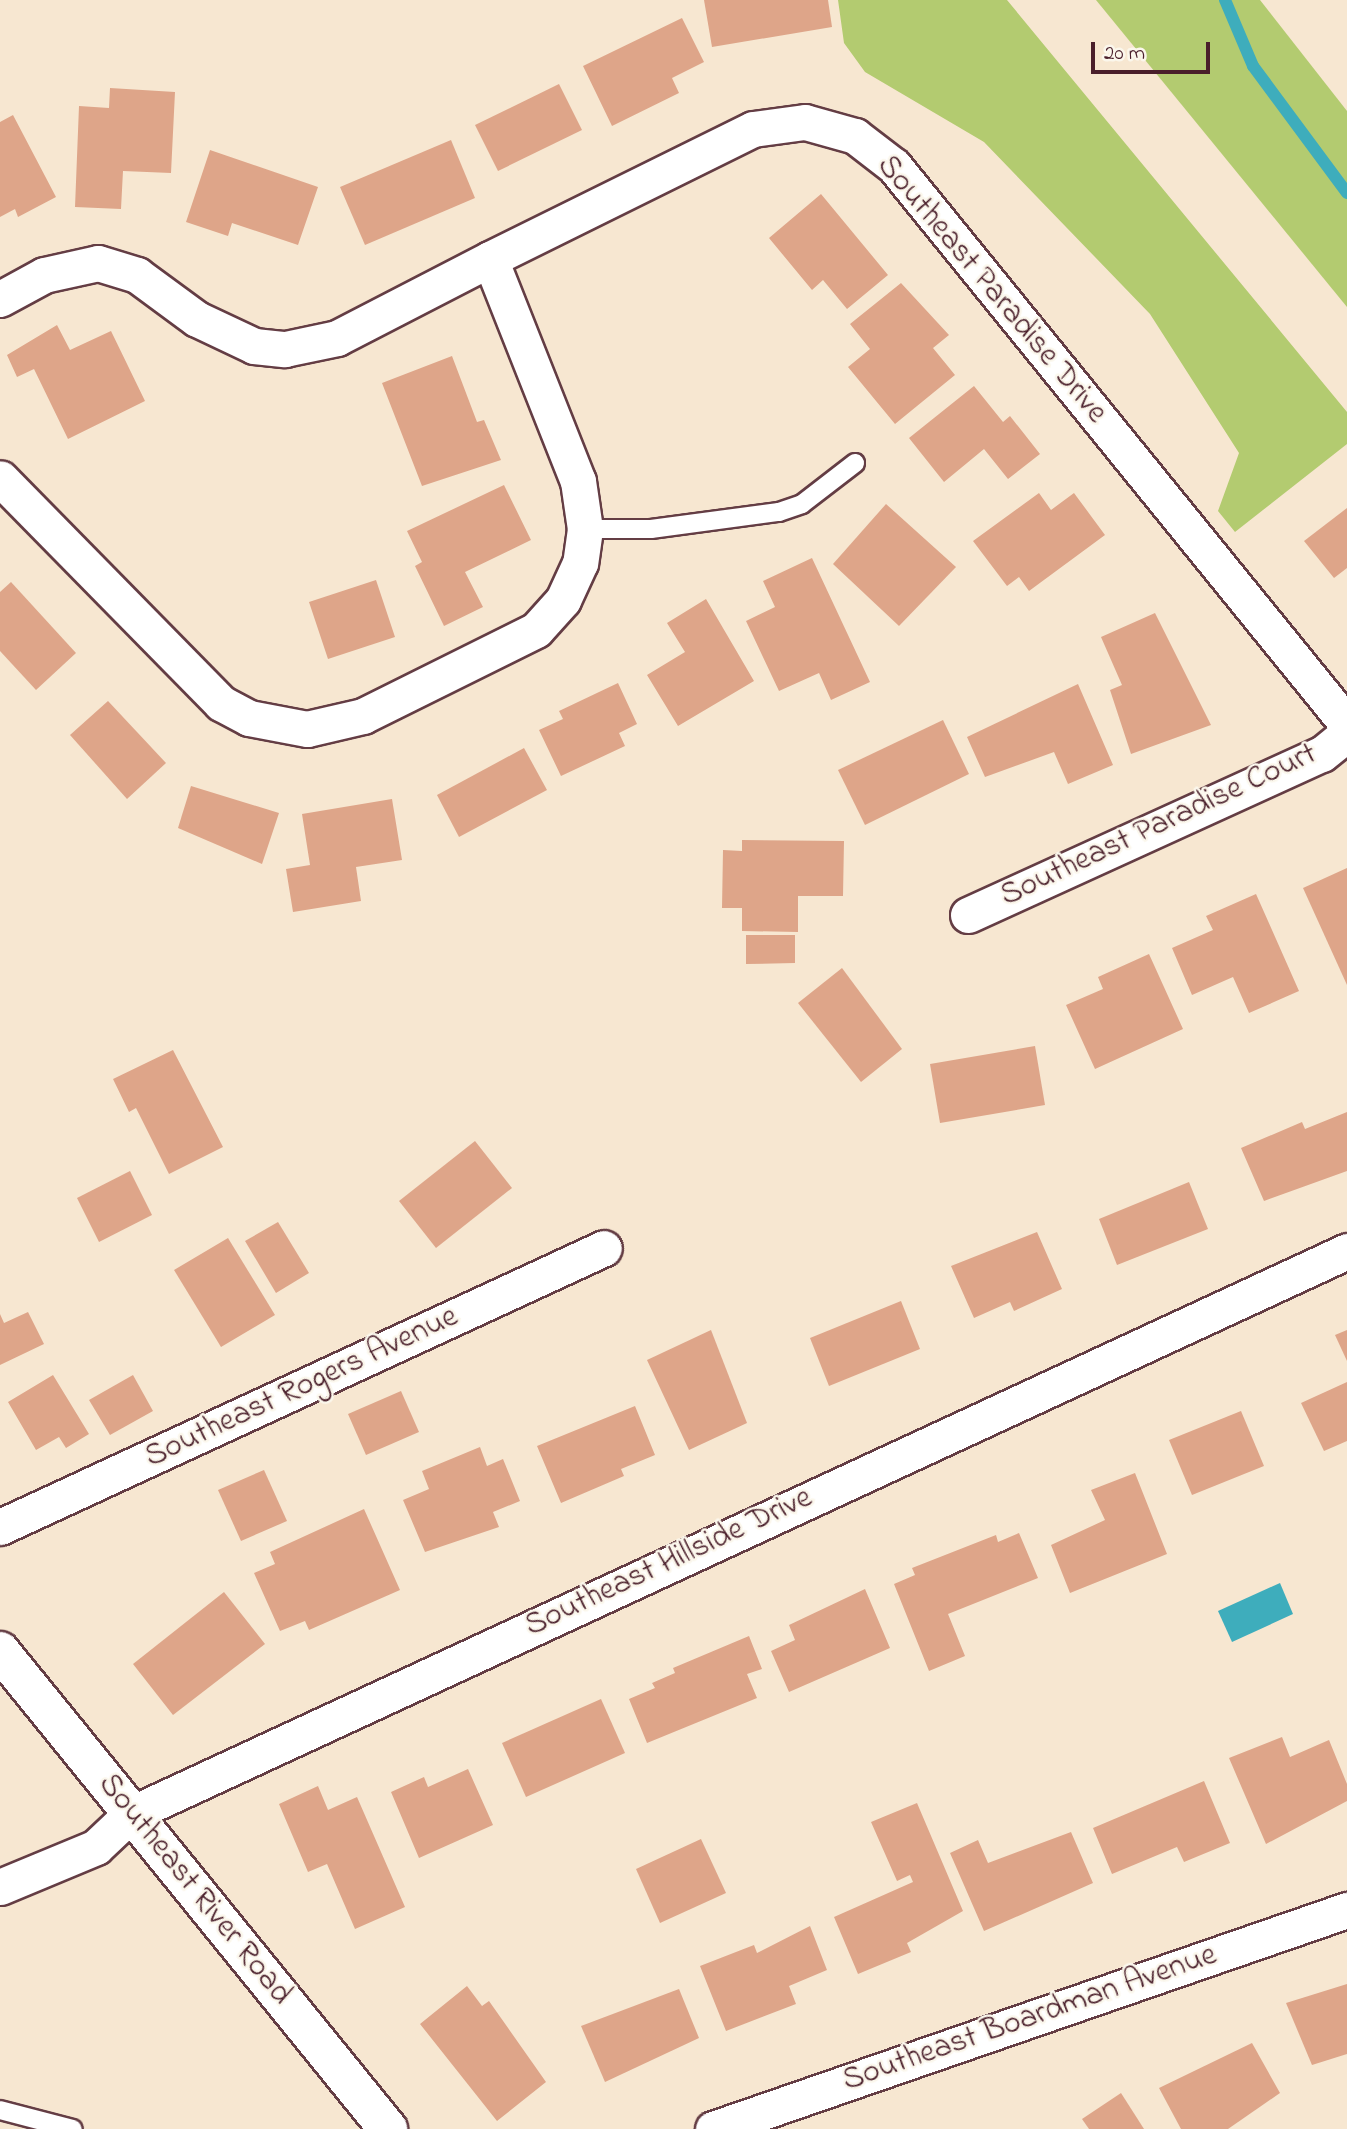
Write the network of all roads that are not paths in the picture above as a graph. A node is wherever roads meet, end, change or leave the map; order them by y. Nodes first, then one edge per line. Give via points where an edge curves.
1 (490, 259) junction
2 (0, 299) edge
3 (855, 463) dead end
4 (0, 478) edge
5 (585, 529) junction
6 (1347, 724) edge
7 (1347, 734) edge
8 (968, 915) dead end
9 (604, 1248) dead end
10 (1347, 1251) edge
11 (0, 1527) edge
12 (0, 1651) edge
13 (131, 1814) junction
14 (0, 1888) edge
15 (1347, 1910) edge
16 (0, 2110) edge
17 (74, 2129) edge
18 (388, 2129) edge
19 (713, 2129) edge

1 - 2 street, Southeast Paradise Drive via 337,338 285,349 254,346 197,319 137,275 98,263 44,275
1 - 5 street via 578,481
1 - 6 street, Southeast Paradise Drive via 753,129 805,122 855,136 894,166
3 - 5 lane via 802,504 779,512 651,528
4 - 5 street via 221,703 249,718 307,729 363,716 536,630 563,600 580,563
7 - 8 street, Southeast Paradise Court via 1322,754
9 - 11 street, Southeast Rogers Avenue
10 - 13 street, Southeast Hillside Drive
12 - 13 street, Southeast River Road
13 - 14 street, Southeast Hillside Drive via 96,1847
13 - 18 street, Southeast River Road
15 - 19 street, Southeast Boardman Avenue
16 - 17 lane

